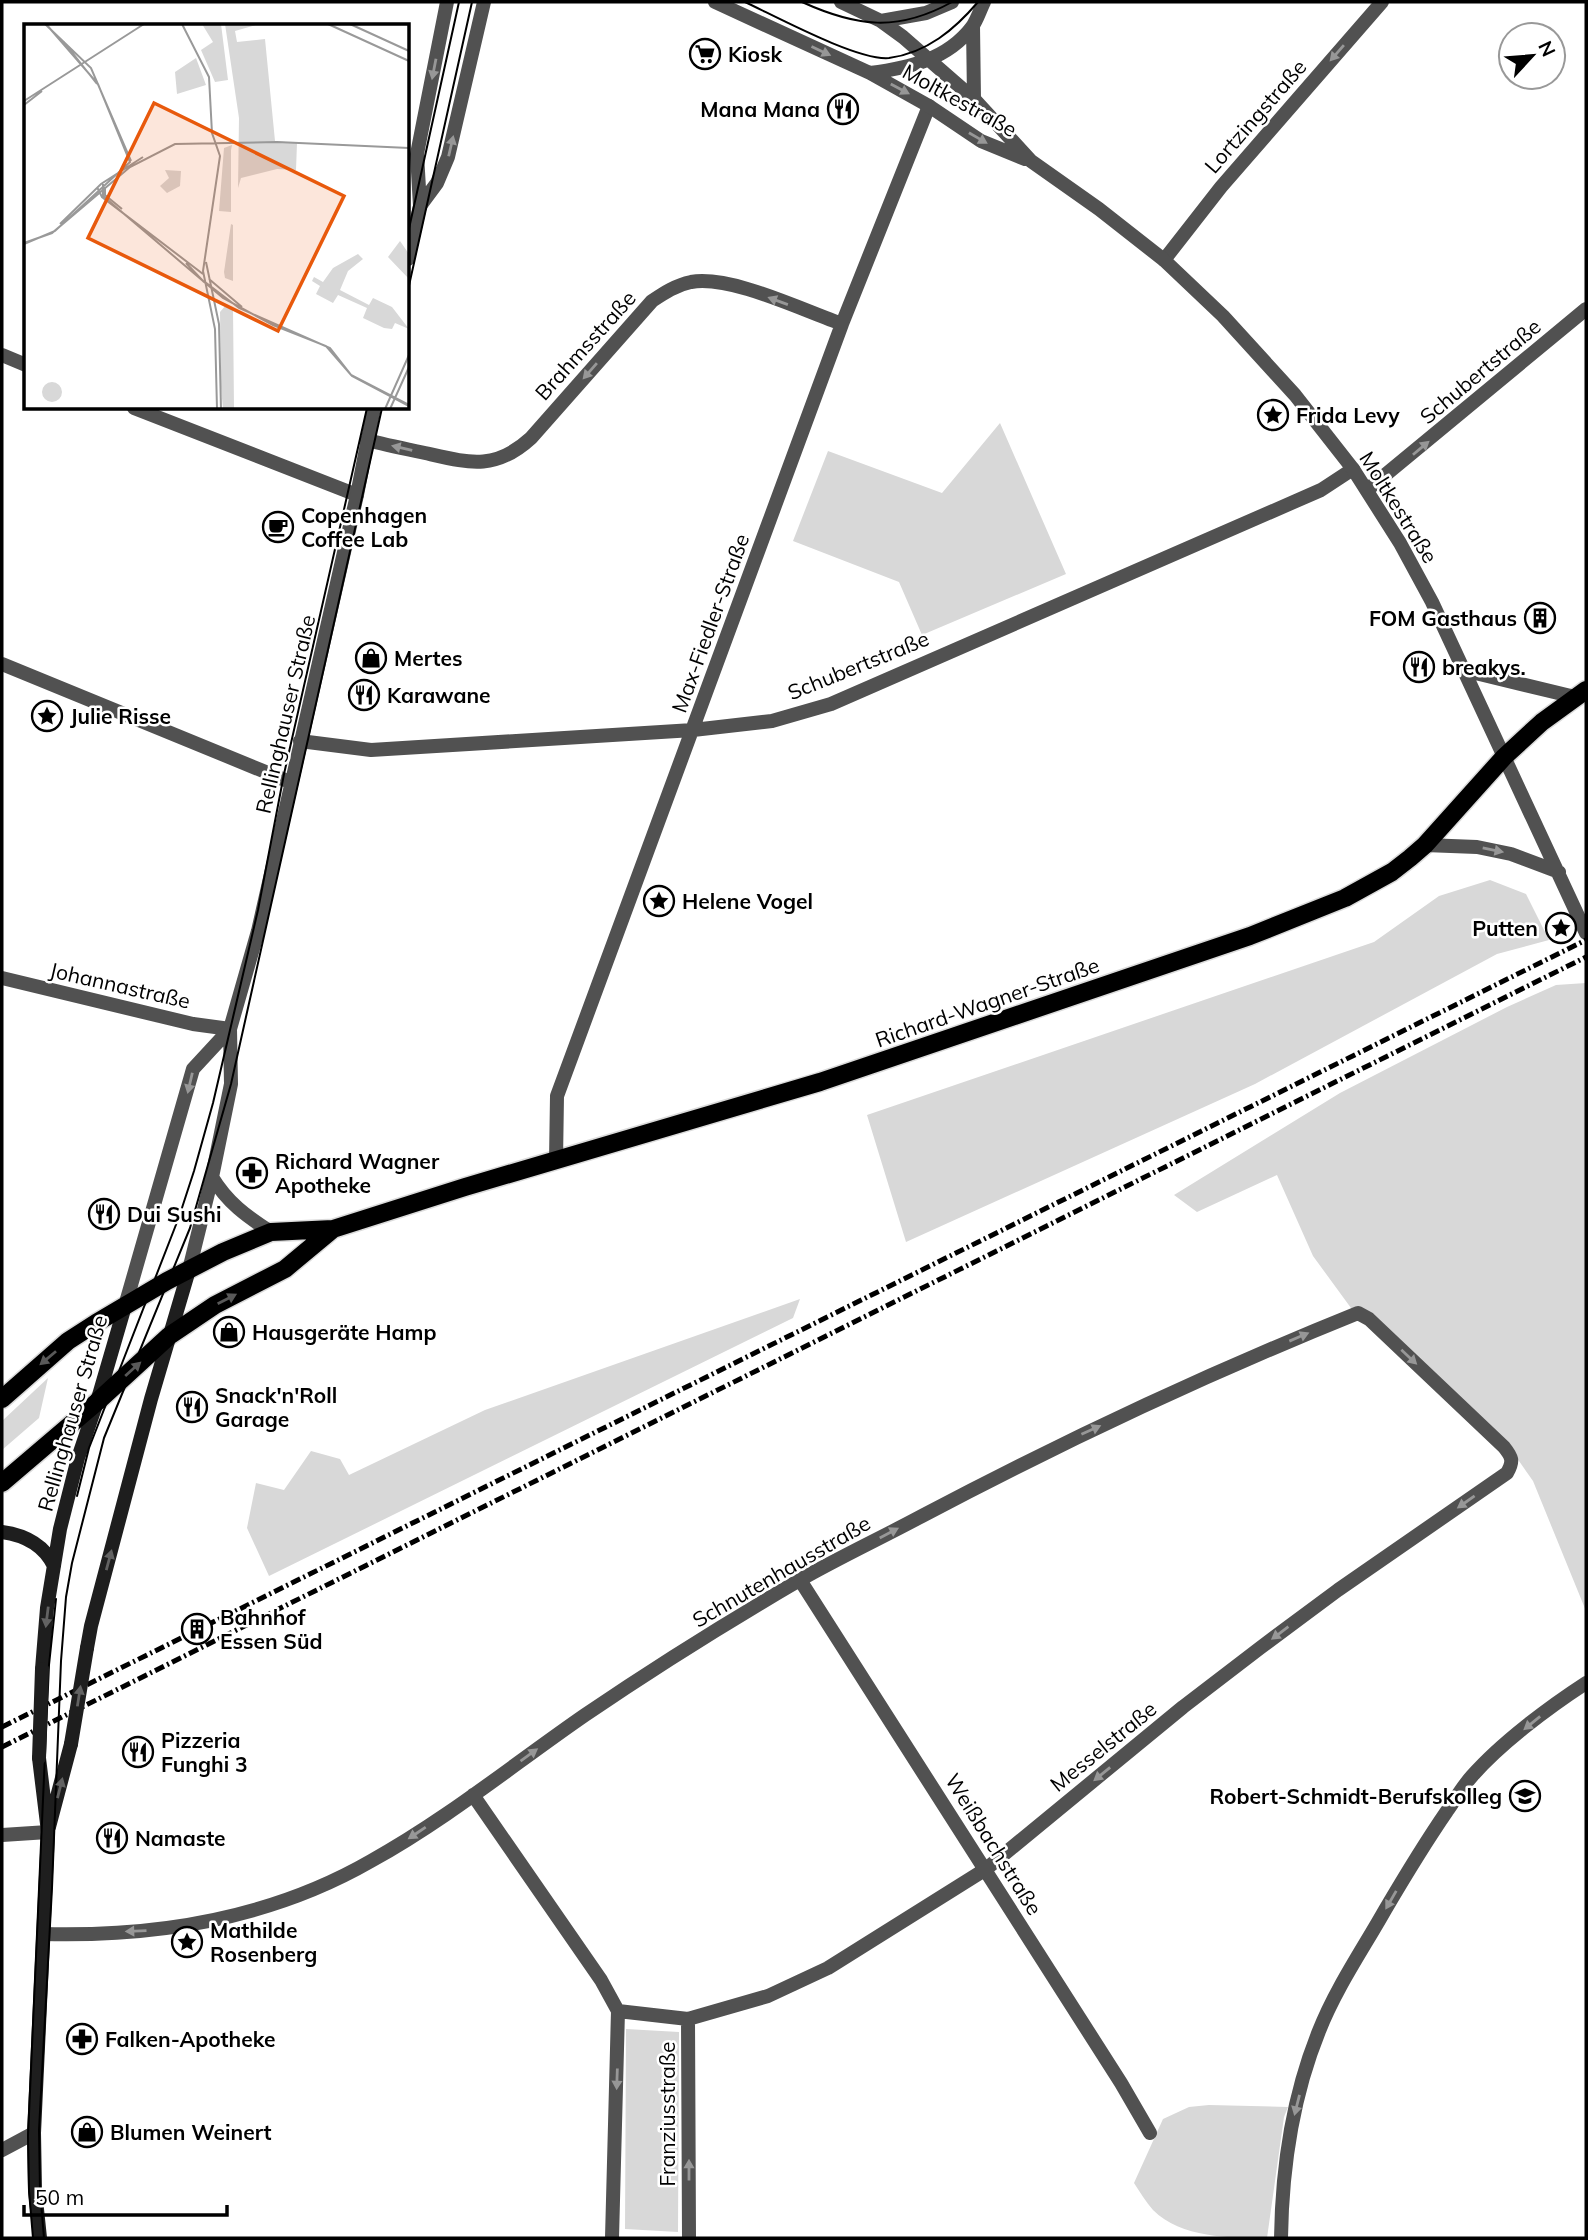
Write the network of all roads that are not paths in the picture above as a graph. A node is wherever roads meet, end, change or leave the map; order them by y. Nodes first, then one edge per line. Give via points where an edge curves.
1 (447, 2) edge
2 (484, 2) edge
3 (715, 2) edge
4 (841, 2) edge
5 (952, 2) edge
6 (984, 2) edge
7 (1382, 2) edge
8 (881, 21) junction
9 (973, 26) junction
10 (930, 60) junction
11 (870, 73) junction
12 (974, 99) junction
13 (929, 106) junction
14 (1031, 162) junction
15 (420, 206) junction
16 (410, 249) edge
17 (1164, 260) junction
18 (1586, 309) edge
19 (842, 324) junction
20 (2, 355) edge
21 (24, 364) edge
22 (139, 410) edge
23 (374, 410) edge
24 (367, 440) junction
25 (1353, 469) junction
26 (1367, 490) junction
27 (357, 495) junction
28 (2, 664) edge
29 (1463, 670) junction
30 (1580, 693) edge
31 (693, 730) junction
32 (300, 741) junction
33 (1504, 757) junction
34 (290, 782) junction
35 (1426, 845) junction
36 (1559, 872) junction
37 (1586, 933) edge
38 (2, 978) edge
39 (230, 1029) junction
40 (556, 1161) junction
41 (212, 1177) junction
42 (333, 1230) junction
43 (271, 1232) junction
44 (189, 1270) junction
45 (125, 1306) junction
46 (169, 1336) junction
47 (2, 1399) edge
48 (97, 1402) junction
49 (1512, 1456) joint
50 (2, 1483) edge
51 (2, 1532) edge
52 (54, 1566) junction
53 (800, 1580) junction
54 (1586, 1683) edge
55 (473, 1795) junction
56 (48, 1832) junction
57 (2, 1835) edge
58 (986, 1869) junction
59 (43, 1934) junction
60 (618, 2011) junction
61 (688, 2020) junction
62 (34, 2133) junction
63 (1150, 2133) dead end
64 (2, 2150) edge
65 (40, 2238) edge
66 (612, 2238) edge
67 (689, 2238) edge
68 (1281, 2238) edge

1 -> 15 street via 418,154
15 -> 2 street via 448,157
3 -> 11 street, Moltkestraße
4 - 8 street, Moltkestraße
5 - 8 street via 926,13
6 - 9 street
7 -> 17 street, Lortzingstraße via 1221,187
8 - 10 street, Moltkestraße
9 - 10 street
9 - 12 street
10 - 11 street, Moltkestraße
10 - 12 street, Moltkestraße
11 -> 13 street, Moltkestraße
12 - 14 street, Moltkestraße
13 -> 14 street, Moltkestraße via 981,141
13 - 19 street, Max-Fiedler-Straße
14 - 17 street, Moltkestraße
15 - 16 street
17 - 25 street, Moltkestraße via 1295,395
26 -> 18 street, Schubertstraße
19 -> 24 street, Brahmsstraße via 728,282 690,282 652,301 531,438 509,454 489,462 466,463
19 - 31 street, Max-Fiedler-Straße
20 - 21 street
22 - 27 street
23 - 24 street, Rellinghauser Straße
24 - 27 street, Rellinghauser Straße
25 - 26 street, Moltkestraße
25 - 31 street, Schubertstraße via 1321,490 831,704 772,721
26 - 29 street, Moltkestraße via 1407,554
27 - 32 street, Rellinghauser Straße
28 - 34 street
29 - 30 street
29 - 33 street, Moltkestraße
30 - 33 main road, Richard-Wagner-Straße
31 - 32 street, Schubertstraße via 371,750
31 - 40 street, Max-Fiedler-Straße via 557,1096
32 - 34 street, Rellinghauser Straße
33 - 35 main road, Richard-Wagner-Straße
33 - 36 street, Moltkestraße
34 - 39 street, Rellinghauser Straße via 258,931
35 -> 36 street via 1477,847
35 - 40 main road, Richard-Wagner-Straße via 1392,872 1345,898 1250,936 820,1082
36 - 37 street, Moltkestraße
38 - 39 street, Johannastraße
39 - 41 street, Rellinghauser Straße via 230,1084
39 -> 45 street, Rellinghauser Straße via 193,1069
40 - 42 main road, Richard-Wagner-Straße
41 - 43 street via 235,1207
41 - 44 street, Rellinghauser Straße
42 - 43 main road, Richard-Wagner-Straße
46 -> 42 main road, Richard-Wagner-Straße via 215,1305 285,1269
43 - 44 main road, Richard-Wagner-Straße
44 - 45 main road, Richard-Wagner-Straße
44 - 46 main road, Rellinghauser Straße
45 -> 47 main road, Richard-Wagner-Straße via 68,1341
45 - 48 main road, Rellinghauser Straße
48 -> 46 main road, Richard-Wagner-Straße
56 -> 46 main road, Rellinghauser Straße, bridge via 71,1744 91,1626
48 - 50 main road, Richard-Wagner-Straße
48 - 52 main road, Rellinghauser Straße via 78,1458
53 -> 49 street, Schnutenhausstraße via 1073,1438 1358,1313
49 -> 58 street, Messelstraße via 1507,1473 1260,1648
51 - 52 main road via 35,1543
52 -> 56 main road, Rellinghauser Straße, bridge via 42,1669 39,1758
55 -> 53 street, Schnutenhausstraße via 586,1714
53 - 58 street, Weißbachstraße
54 -> 68 street via 1515,1736 1471,1777 1420,1850 1342,1984 1319,2031 1295,2116
55 -> 59 street, Schnutenhausstraße via 369,1863 262,1908 146,1930
55 - 60 street
56 - 57 street
56 - 59 main road, Rellinghauser Straße
58 - 61 street, Messelstraße via 828,1968 768,1996
58 - 63 street, Weißbachstraße
59 - 62 main road, Rellinghauser Straße
60 - 61 street, Franziusstraße
60 -> 66 street
67 -> 61 street, Franziusstraße
62 - 64 street
62 - 65 main road, Rellinghauser Straße

